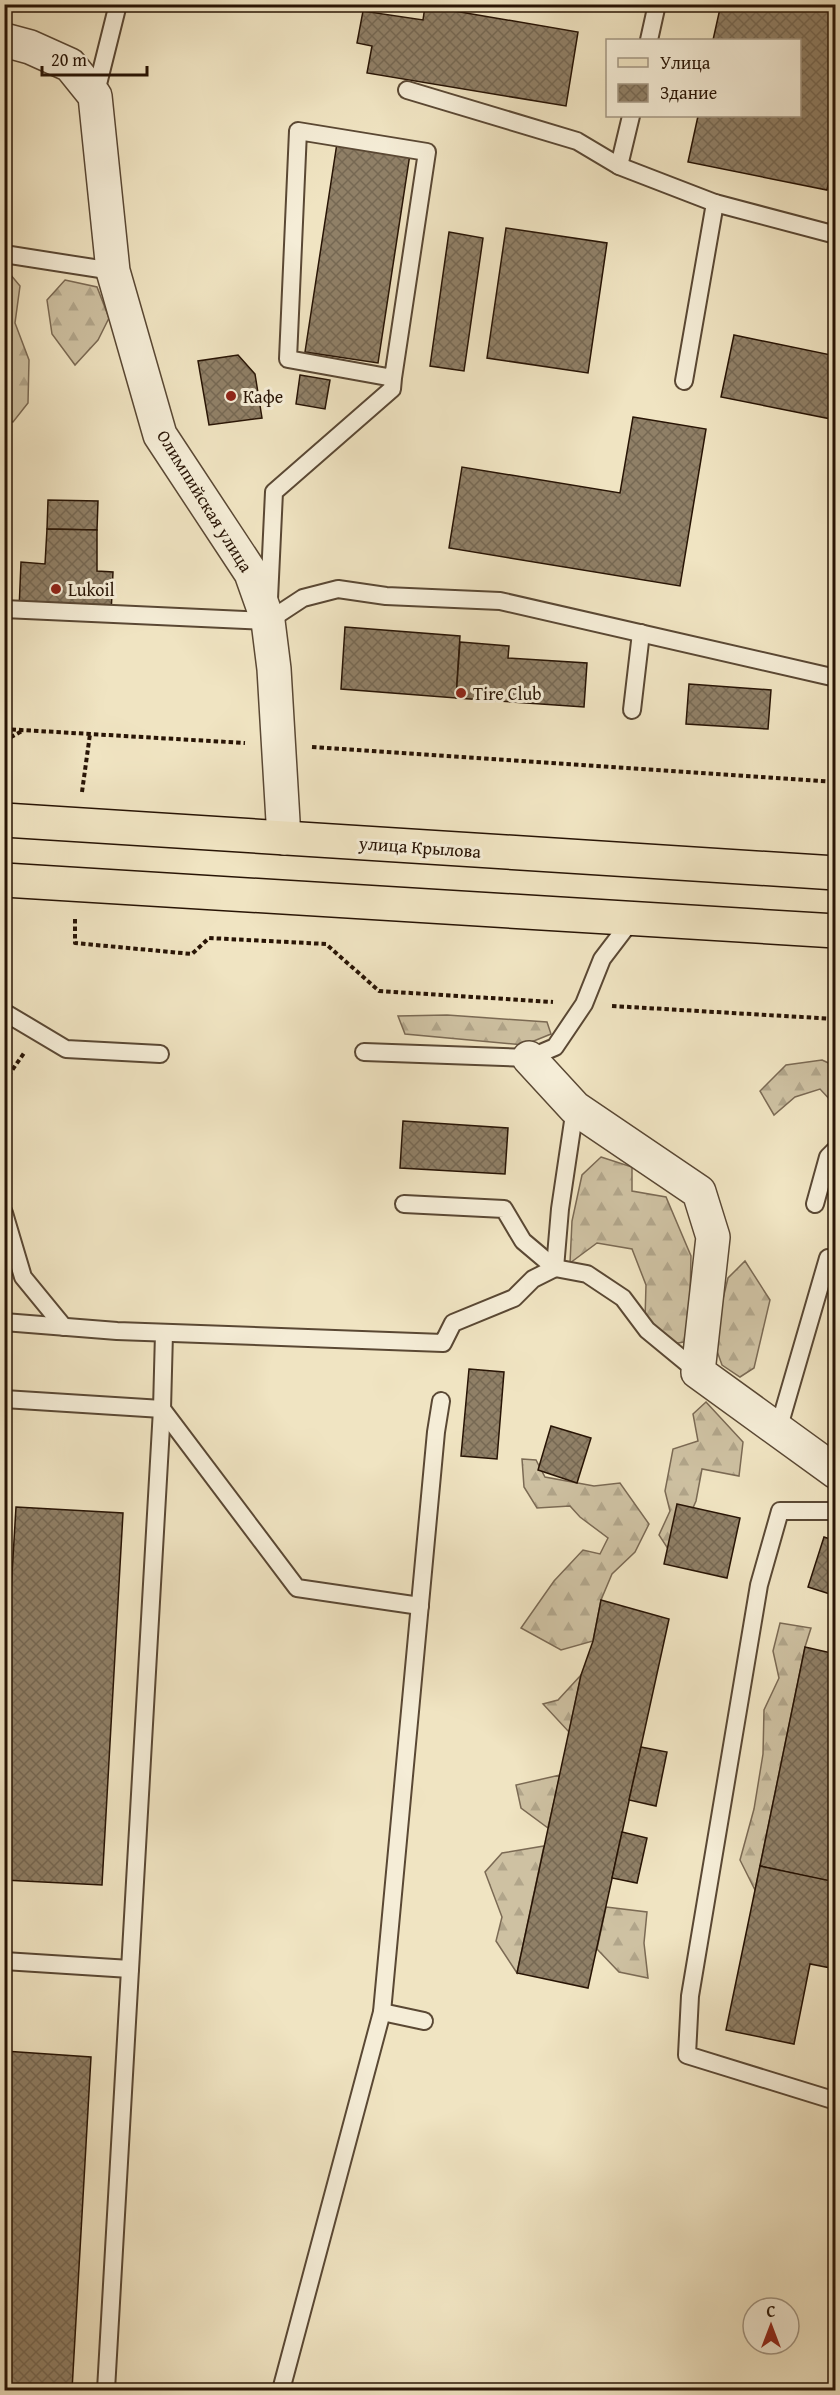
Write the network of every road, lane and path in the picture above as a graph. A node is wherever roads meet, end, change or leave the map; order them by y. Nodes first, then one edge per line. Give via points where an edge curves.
1 (118, 4) edge
2 (657, 4) edge
3 (649, 39) edge
4 (4, 40) edge
5 (407, 90) dead end
6 (95, 96) junction
7 (631, 117) edge
8 (619, 166) junction
9 (715, 203) junction
10 (836, 235) edge
11 (4, 254) edge
12 (113, 271) junction
13 (393, 378) junction
14 (684, 381) dead end
15 (4, 609) edge
16 (268, 621) junction
17 (641, 633) junction
18 (836, 678) edge
19 (632, 710) dead end
20 (4, 729) edge
21 (24, 730) junction
22 (4, 741) edge
23 (279, 745) junction
24 (836, 782) edge
25 (4, 820) edge
26 (284, 838) junction
27 (836, 873) edge
28 (4, 880) edge
29 (634, 917) junction
30 (836, 931) edge
31 (75, 943) dead end
32 (584, 1004) junction
33 (4, 1012) edge
34 (836, 1019) edge
35 (37, 1033) junction
36 (364, 1052) dead end
37 (160, 1054) dead end
38 (529, 1058) junction
39 (4, 1082) edge
40 (575, 1108) junction
41 (836, 1149) edge
42 (404, 1204) dead end
43 (815, 1204) dead end
44 (4, 1213) edge
45 (828, 1258) dead end
46 (555, 1268) junction
47 (4, 1322) edge
48 (64, 1327) junction
49 (164, 1333) junction
50 (698, 1372) junction
51 (4, 1399) edge
52 (441, 1401) dead end
53 (162, 1408) junction
54 (778, 1430) junction
55 (836, 1472) edge
56 (836, 1511) edge
57 (420, 1606) junction
58 (4, 1961) edge
59 (130, 1969) junction
60 (382, 2012) junction
61 (424, 2020) dead end
62 (836, 2101) edge
63 (105, 2391) edge
64 (281, 2391) edge

1 - 6 lane, Олимпийская улица
2 - 3 lane
4 - 6 street via 70,65
5 - 8 lane via 577,141
6 - 12 street, Олимпийская улица
7 - 8 lane
8 - 9 lane
9 - 10 lane
9 - 14 lane
11 - 12 lane
12 - 16 street, Олимпийская улица via 160,435 251,573
13 - 13 lane via 427,152 298,131 288,359
13 - 16 lane via 392,389 274,492
15 - 16 lane
16 - 17 lane via 303,598 338,589 386,596 500,601
16 - 23 street, Олимпийская улица
17 - 18 lane
17 - 19 lane
20 - 21 path
21 - 22 path
21 - 23 path
23 - 24 path
23 - 26 street, Олимпийская улица
25 - 26 main road, улица Крылова
26 - 27 main road, улица Крылова
28 - 29 main road
29 - 30 main road
29 - 32 lane via 602,960
31 - 32 path via 192,954 209,938 326,944 379,991
32 - 34 path
32 - 38 lane via 555,1047
33 - 35 lane
35 - 37 lane via 66,1049
35 - 39 path
36 - 38 lane
38 - 40 street
40 - 46 lane
40 - 50 street via 699,1192 713,1237
41 - 43 lane via 828,1157
42 - 46 lane via 504,1209 523,1241
44 - 48 lane via 23,1277
45 - 54 lane
46 - 49 lane via 533,1279 514,1298 453,1323 443,1342
46 - 50 lane via 587,1274 623,1298 647,1330
47 - 48 lane
48 - 49 lane
49 - 53 lane
50 - 54 street
51 - 53 lane
52 - 57 lane
53 - 57 lane via 297,1588
53 - 59 lane
54 - 55 street
56 - 62 lane via 780,1511 759,1586 690,1996 687,2055
57 - 60 lane
58 - 59 lane
59 - 63 lane
60 - 61 lane
60 - 64 lane

